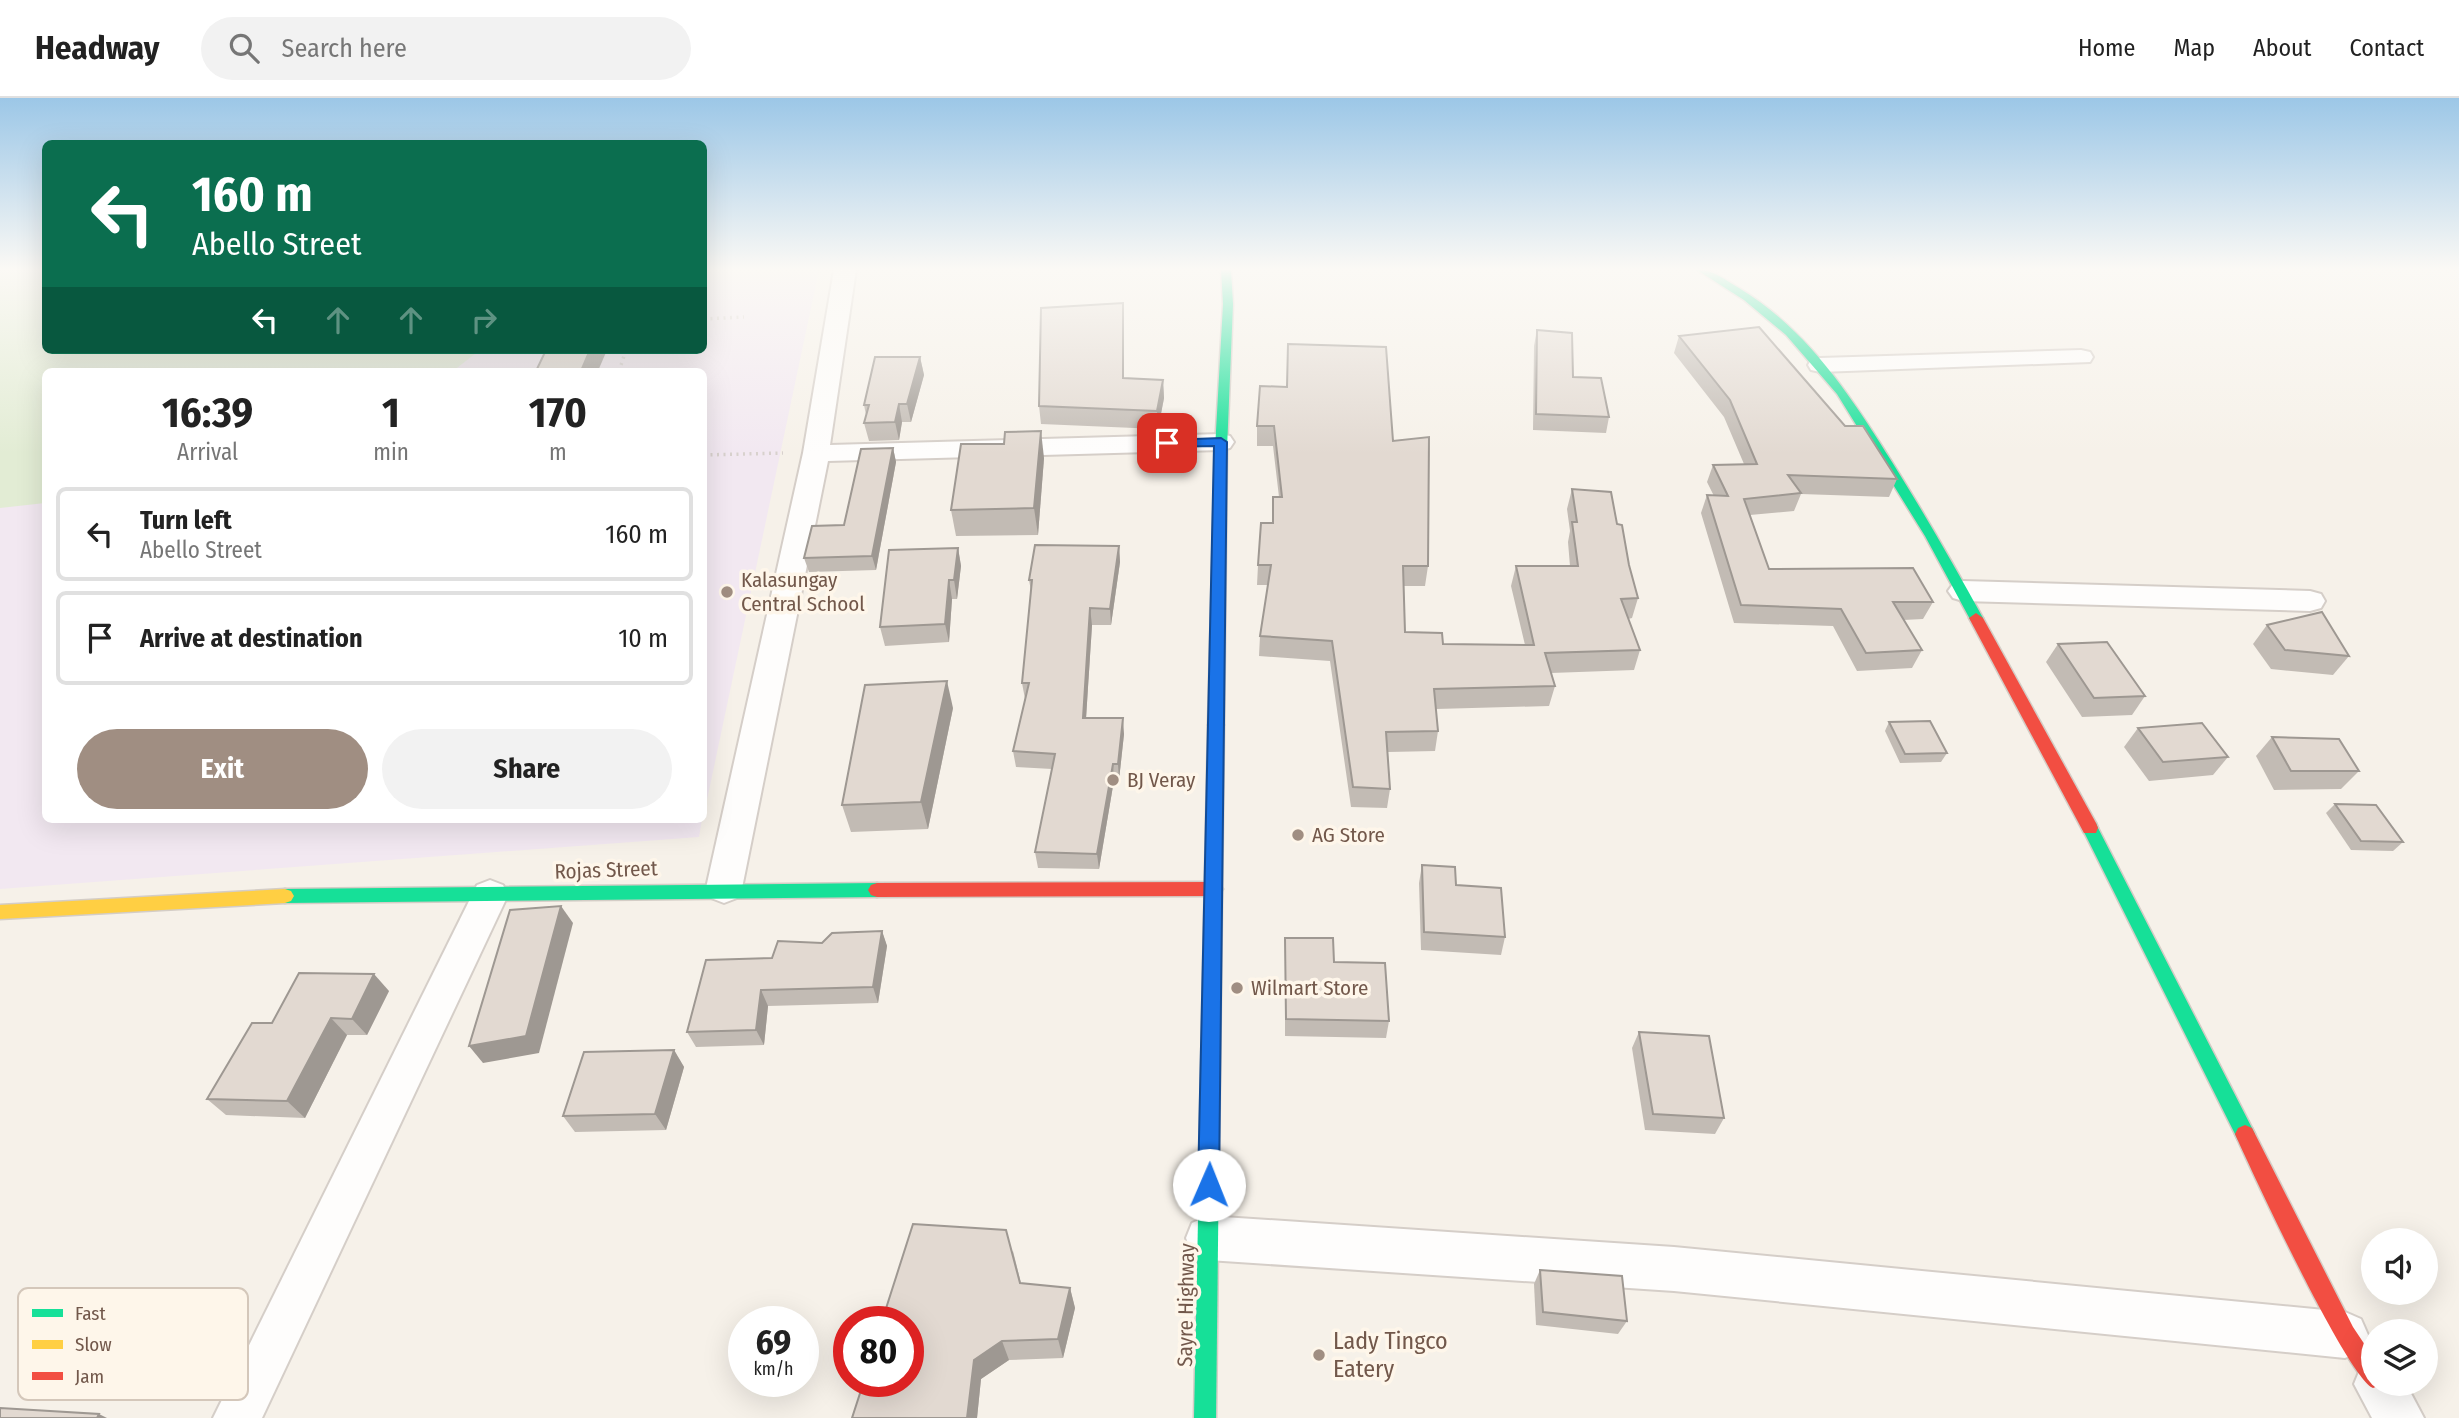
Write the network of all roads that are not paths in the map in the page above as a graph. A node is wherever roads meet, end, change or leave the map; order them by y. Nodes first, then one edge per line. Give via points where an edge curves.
1 (835, 332) edge
2 (1227, 332) edge
3 (1788, 332) edge
4 (2081, 358) dead end
5 (1820, 365) junction
6 (1221, 442) junction
7 (816, 453) junction
8 (1963, 591) junction
9 (2310, 601) dead end
10 (724, 888) junction
11 (1214, 890) junction
12 (490, 895) junction
13 (0, 912) edge
14 (1208, 1238) junction
15 (2345, 1335) junction
16 (2361, 1359) edge
17 (248, 1395) edge
18 (2386, 1396) edge
19 (246, 1400) edge
20 (237, 1418) edge
21 (1205, 1418) edge
22 (2400, 1418) edge

1 - 7 street
2 - 6 main road, Sayre Highway
3 - 5 main road
4 - 5 street
5 - 8 main road via 1842,392
6 - 7 street
6 - 11 main road, Sayre Highway
7 - 10 street
8 - 9 street
8 - 15 main road via 2124,891
10 - 11 main road, Rojas Street
10 - 12 main road, Rojas Street
11 - 14 main road, Sayre Highway
12 - 13 main road, Rojas Street via 321,895
12 - 17 street
14 - 15 street via 1674,1269
14 - 21 main road, Sayre Highway
15 - 16 main road
18 - 22 street
19 - 20 street

